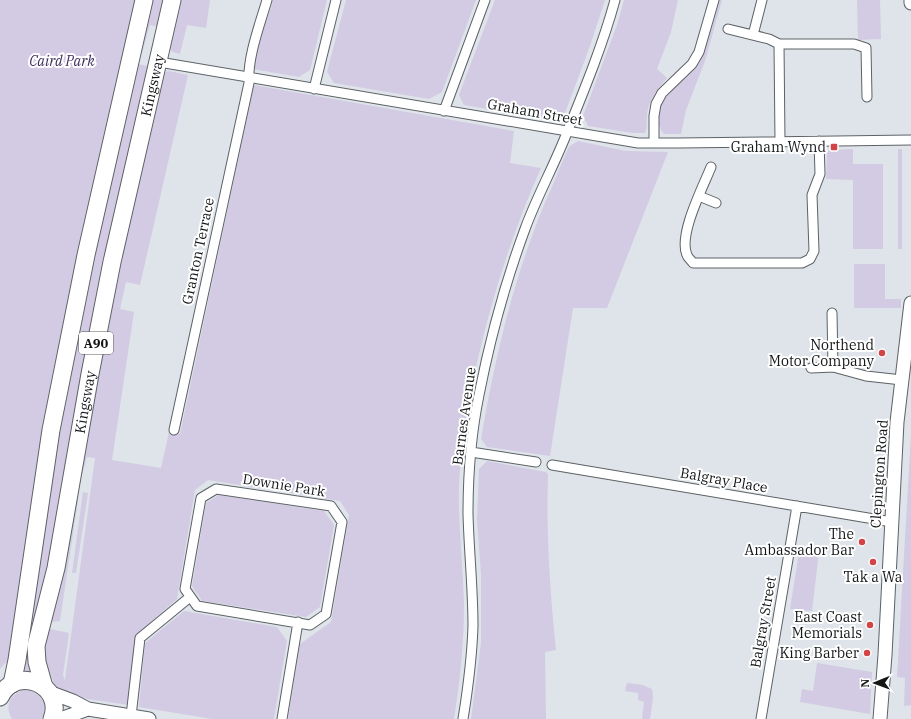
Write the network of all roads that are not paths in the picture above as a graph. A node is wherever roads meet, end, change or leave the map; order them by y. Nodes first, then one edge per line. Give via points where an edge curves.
1 (144, 0) edge
2 (172, 0) edge
3 (267, 0) edge
4 (336, 0) edge
5 (485, 0) edge
6 (615, 0) edge
7 (714, 0) edge
8 (762, 0) edge
9 (728, 29) dead end
10 (754, 35) junction
11 (779, 44) junction
12 (159, 62) junction
13 (249, 78) junction
14 (314, 89) junction
15 (867, 97) dead end
16 (444, 111) junction
17 (568, 131) junction
18 (911, 140) edge
19 (819, 141) junction
20 (780, 142) junction
21 (654, 143) junction
22 (711, 167) dead end
23 (699, 196) junction
24 (716, 203) dead end
25 (911, 303) edge
26 (832, 313) dead end
27 (909, 341) edge
28 (834, 367) junction
29 (811, 368) dead end
30 (902, 380) junction
31 (174, 430) dead end
32 (471, 452) junction
33 (536, 462) dead end
34 (552, 465) dead end
35 (797, 506) junction
36 (892, 522) junction
37 (190, 598) junction
38 (298, 622) junction
39 (47, 690) junction
40 (4, 692) edge
41 (88, 709) junction
42 (131, 716) junction
43 (52, 719) edge
44 (60, 719) edge
45 (149, 719) edge
46 (282, 719) edge
47 (463, 719) edge
48 (761, 719) edge
49 (880, 719) edge

1 - 40 highway, Kingsway / A90 via 86,255 51,430 17,660
2 - 12 highway, Kingsway / A90
3 - 13 street, Granton Terrace via 257,32
4 - 14 street
5 - 16 street
6 - 17 street, Barnes Avenue
7 - 21 street via 699,52 692,64 662,93 656,104
8 - 10 street
9 - 10 street
10 - 11 street
11 - 15 street via 854,44 866,48
11 - 20 street
12 - 13 street, Graham Street
12 - 39 highway, Kingsway / A90 via 112,262 56,568 36,646 37,662
13 - 14 street, Graham Street
13 - 31 street, Granton Terrace
14 - 16 street, Graham Street
16 - 17 street, Graham Street
17 - 21 street, Graham Street via 624,141
17 - 32 street, Barnes Avenue via 548,172 505,287 478,397
18 - 19 street, Graham Street
19 - 20 street, Graham Street
19 - 23 street via 820,174 812,195 814,250 810,259 802,263 693,263 687,256 687,225
20 - 21 street, Graham Street
22 - 23 street
23 - 24 street
25 - 27 street, Clepington Road
26 - 28 street
27 - 30 street, Clepington Road
28 - 29 street
28 - 30 street via 866,376
30 - 36 street, Clepington Road via 897,422
32 - 33 street
32 - 47 street, Barnes Avenue via 468,513 473,627 470,679
34 - 35 street, Balgray Place
35 - 36 street, Balgray Place
35 - 48 street, Balgray Street
36 - 49 street, Clepington Road
37 - 38 street, Downie Park via 196,606
37 - 38 street, Downie Park via 185,589 201,498 216,489 331,506 342,522 326,614 310,624
37 - 42 street via 140,638
38 - 46 street
39 - 40 highway via 37,682 28,680 20,681
39 - 41 street
39 - 43 highway, A90 via 55,707
41 - 42 street
41 - 44 street
42 - 45 street

